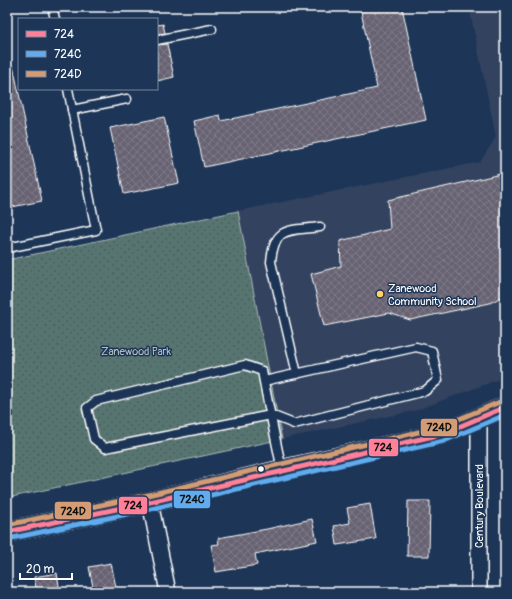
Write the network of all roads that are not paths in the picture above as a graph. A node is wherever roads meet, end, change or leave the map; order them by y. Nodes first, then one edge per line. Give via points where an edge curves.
1 (52, 7) edge
2 (55, 18) edge
3 (212, 29) dead end
4 (158, 40) edge
5 (68, 90) edge
6 (128, 99) dead end
7 (72, 110) junction
8 (320, 227) dead end
9 (7, 248) edge
10 (297, 374) junction
11 (264, 381) junction
12 (505, 407) edge
13 (271, 415) junction
14 (479, 420) junction
15 (282, 470) junction
16 (150, 502) junction
17 (7, 532) edge
18 (168, 592) edge
19 (479, 592) edge

1 - 2 lane
3 - 4 lane
5 - 7 lane
6 - 7 lane
7 - 9 lane via 96,230
8 - 10 lane via 286,232 276,238 272,246 271,262
10 - 11 lane
10 - 13 lane via 416,347 432,351 438,380 425,391 294,424
11 - 13 lane
11 - 13 lane via 262,371 245,364 96,401 87,408 94,439 105,448
12 - 14 street
13 - 15 lane
14 - 15 street via 442,434
14 - 19 street, Century Boulevard
15 - 16 street
16 - 17 street
16 - 18 street

